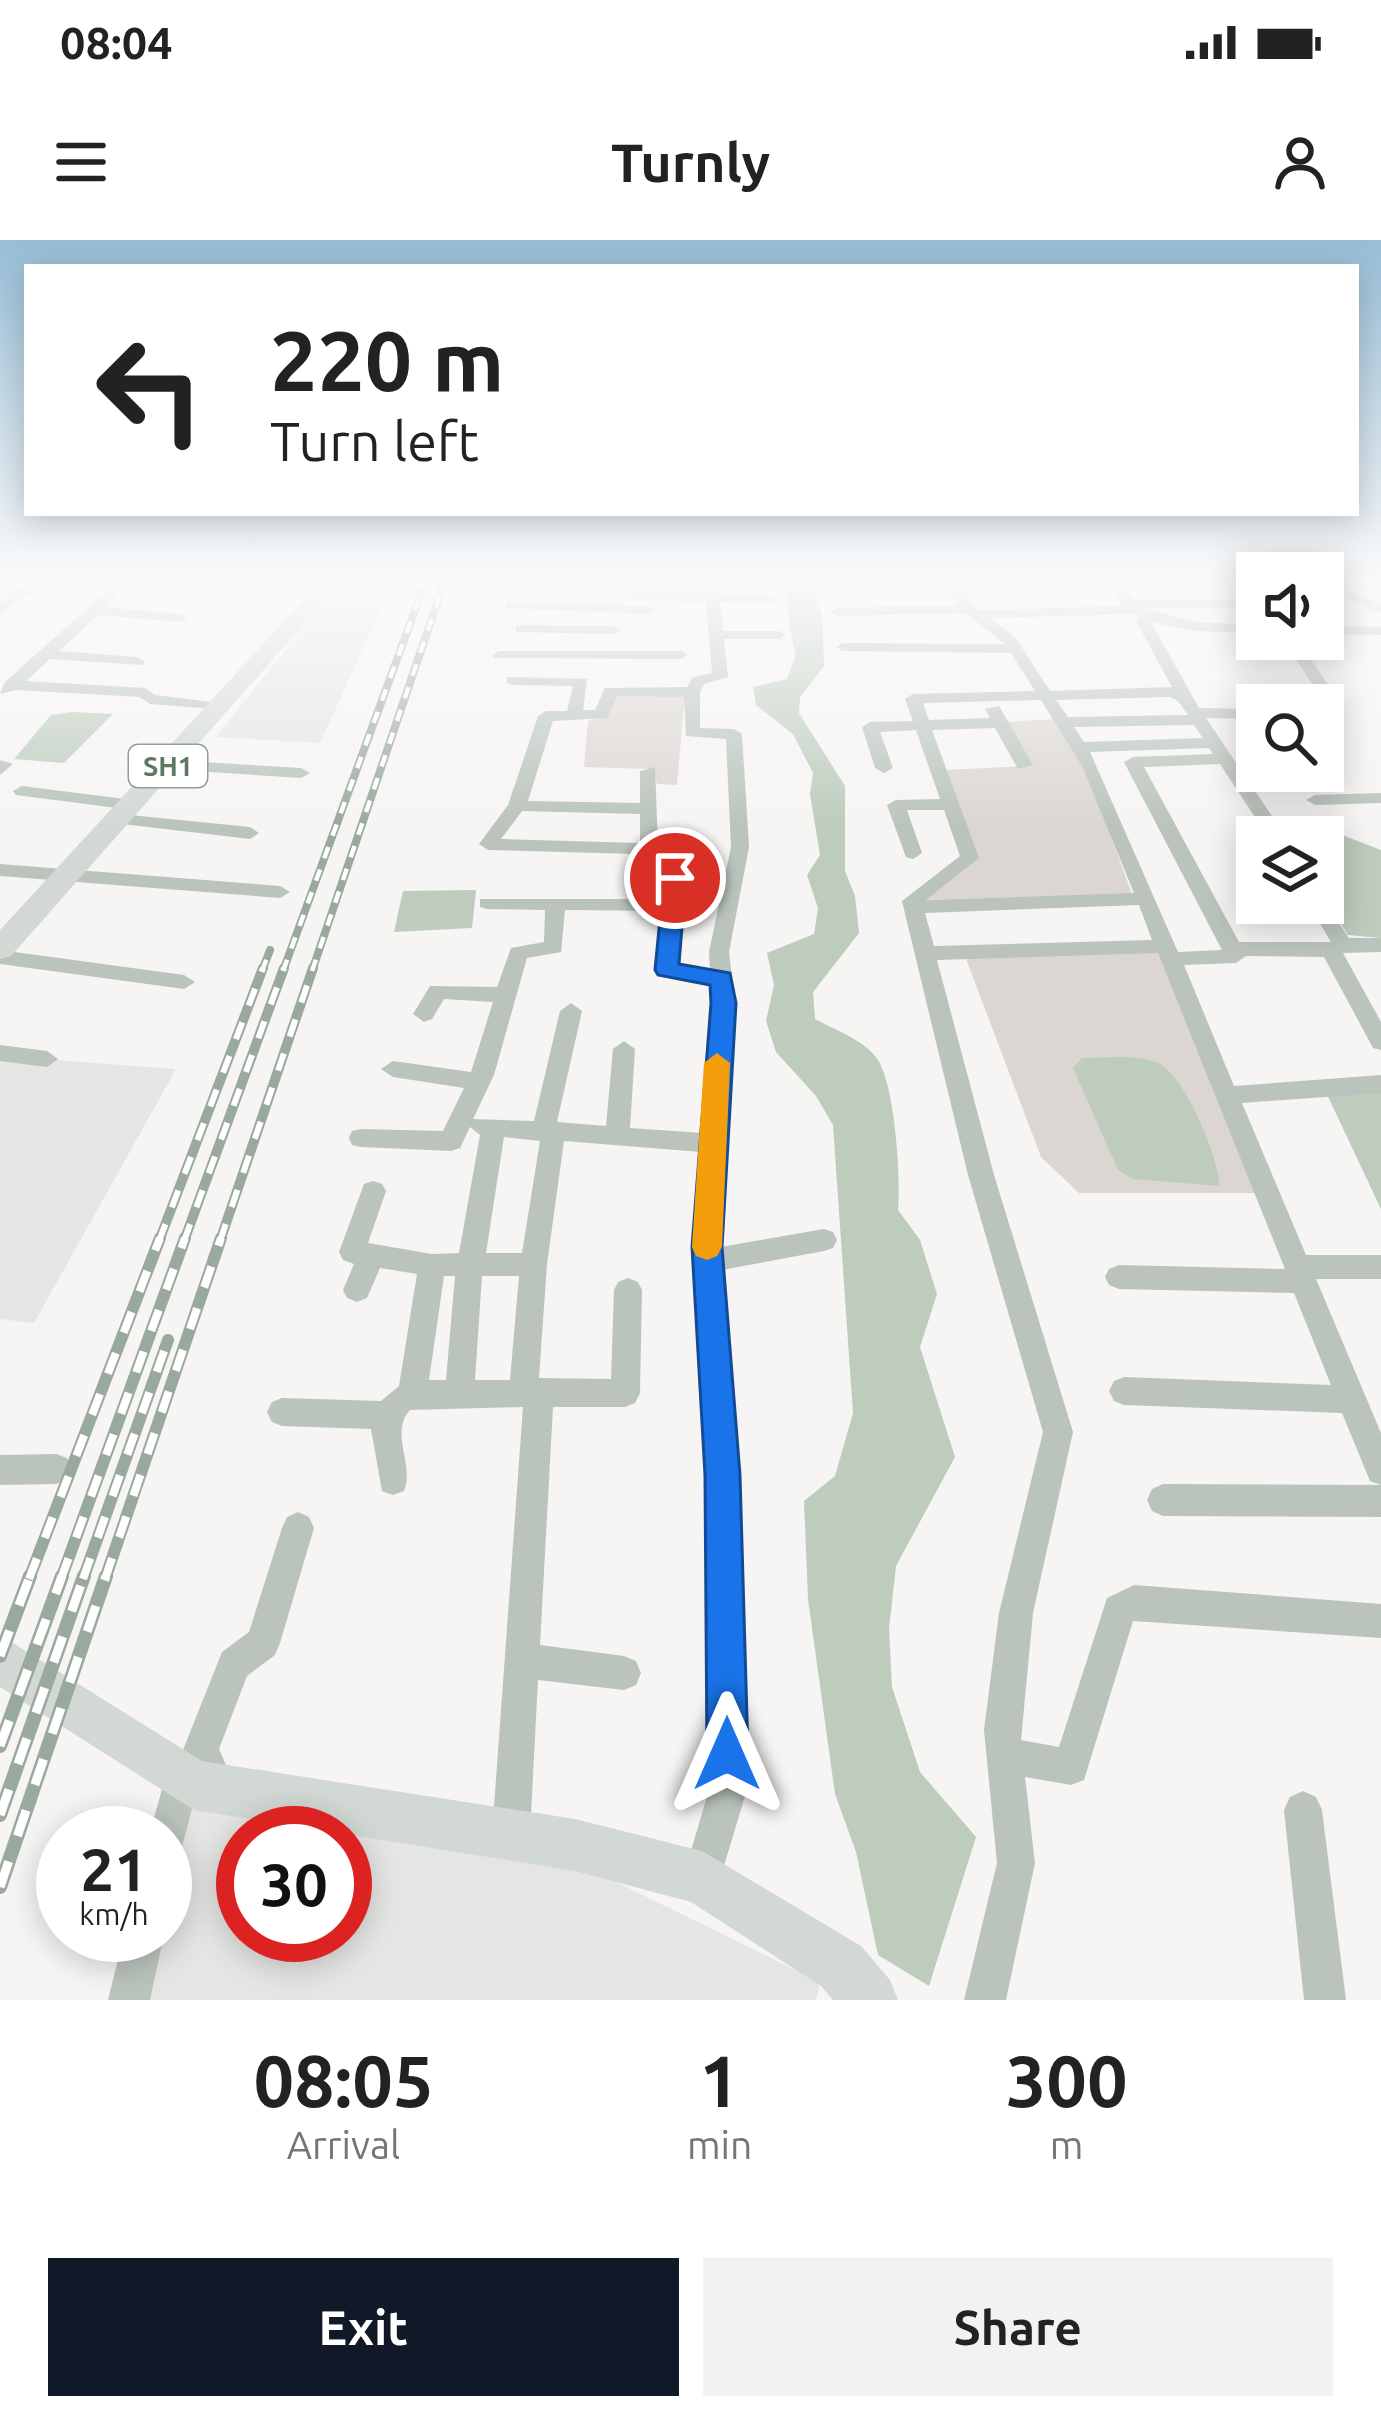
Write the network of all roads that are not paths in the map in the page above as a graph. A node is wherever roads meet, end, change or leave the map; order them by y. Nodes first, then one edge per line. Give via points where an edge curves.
1 (30, 662) edge
2 (261, 662) edge
3 (719, 662) edge
4 (1026, 662) edge
5 (1166, 662) edge
6 (512, 680) dead end
7 (5, 691) edge
8 (692, 692) junction
9 (1172, 692) junction
10 (1049, 694) junction
11 (499, 696) dead end
12 (986, 697) junction
13 (221, 707) junction
14 (576, 707) junction
15 (1236, 715) edge
16 (1197, 717) junction
17 (1065, 722) junction
18 (1001, 723) junction
19 (922, 725) junction
20 (1079, 747) junction
21 (1224, 756) junction
22 (1236, 760) edge
23 (169, 765) junction
24 (1024, 765) dead end
25 (884, 768) dead end
26 (649, 771) dead end
27 (302, 772) dead end
28 (22, 791) dead end
29 (1381, 798) edge
30 (1315, 800) dead end
31 (952, 804) junction
32 (517, 806) junction
33 (647, 809) junction
34 (126, 812) junction
35 (1263, 816) edge
36 (250, 832) dead end
37 (649, 849) junction
38 (913, 853) dead end
39 (0, 869) edge
40 (71, 874) junction
41 (280, 892) dead end
42 (1144, 898) junction
43 (555, 902) junction
44 (487, 903) dead end
45 (670, 905) junction
46 (914, 907) junction
47 (1327, 924) edge
48 (1381, 945) edge
49 (1337, 947) junction
50 (1232, 949) junction
51 (1170, 952) junction
52 (0, 953) edge
53 (926, 953) junction
54 (722, 979) junction
55 (184, 982) dead end
56 (507, 995) junction
57 (571, 1011) dead end
58 (424, 1014) dead end
59 (1380, 1039) edge
60 (624, 1049) dead end
61 (0, 1053) edge
62 (47, 1059) dead end
63 (393, 1069) dead end
64 (478, 1082) junction
65 (1381, 1084) edge
66 (1229, 1095) junction
67 (459, 1123) junction
68 (494, 1127) junction
69 (548, 1133) junction
70 (617, 1137) junction
71 (361, 1138) dead end
72 (712, 1143) junction
73 (373, 1191) dead end
74 (824, 1240) dead end
75 (370, 1256) junction
76 (708, 1261) junction
77 (432, 1264) junction
78 (470, 1264) junction
79 (534, 1264) junction
80 (1381, 1267) edge
81 (1300, 1274) junction
82 (1119, 1277) dead end
83 (628, 1289) dead end
84 (357, 1290) dead end
85 (1124, 1391) dead end
86 (531, 1392) junction
87 (412, 1394) junction
88 (459, 1394) junction
89 (1350, 1399) junction
90 (282, 1412) dead end
91 (386, 1415) junction
92 (1379, 1460) edge
93 (56, 1469) dead end
94 (0, 1470) edge
95 (393, 1480) dead end
96 (1163, 1500) dead end
97 (1381, 1501) edge
98 (298, 1528) dead end
99 (1381, 1621) edge
100 (0, 1659) edge
101 (520, 1660) junction
102 (624, 1673) dead end
103 (1004, 1755) junction
104 (200, 1782) junction
105 (187, 1806) edge
106 (1303, 1810) dead end
107 (511, 1834) junction
108 (702, 1878) junction
109 (138, 1962) edge
110 (849, 1989) edge
111 (129, 2000) edge
112 (985, 2000) edge
113 (1325, 2000) edge

1 - 7 street
2 - 13 main road, SH1
3 - 8 street via 720,677 698,680
4 - 10 street
5 - 9 street via 1182,692
6 - 14 street via 582,682
7 - 13 street via 145,693
8 - 14 street via 610,692 601,716
8 - 54 street via 692,734 734,734 740,848 719,952
9 - 10 street
9 - 16 street
10 - 12 street
10 - 17 street
11 - 14 street
12 - 18 street
12 - 19 street via 914,699
13 - 23 main road, SH1
14 - 32 street via 546,716
15 - 16 street
16 - 17 street
16 - 21 street
17 - 20 street
18 - 19 street
18 - 24 street
19 - 25 street via 870,727
19 - 31 street
20 - 21 street
20 - 42 street
21 - 22 street
21 - 35 street
21 - 50 street via 1133,763
23 - 27 street
23 - 34 main road, SH1
26 - 33 street
28 - 34 street
29 - 30 street
31 - 38 street via 896,805
31 - 46 street via 970,858
32 - 33 street
32 - 37 street via 488,844
33 - 37 street
34 - 36 street
34 - 40 main road, SH1
37 - 45 street via 680,850
39 - 40 street
40 - 41 street
40 - 52 main road, SH1
42 - 46 street
42 - 51 street
43 - 44 street
43 - 45 street
43 - 56 street via 554,946 518,953
45 - 54 street via 667,970
46 - 53 street
47 - 49 street
48 - 49 street
49 - 50 street
49 - 59 street
50 - 51 street via 1236,956
51 - 53 street
51 - 66 street
52 - 55 street
53 - 103 street via 1058,1432 1016,1613
54 - 72 street
56 - 58 street via 438,992
56 - 64 street
57 - 69 street
60 - 70 street
61 - 62 street
63 - 64 street
64 - 67 street
65 - 66 street
66 - 81 street
67 - 68 street
67 - 71 street via 451,1141
68 - 69 street
68 - 78 street
69 - 70 street
69 - 79 street
70 - 72 street
72 - 76 street
73 - 75 street via 352,1252
74 - 76 street
75 - 77 street
75 - 84 street
76 - 108 street via 722,1475 727,1793
77 - 78 street
77 - 87 street
78 - 79 street
78 - 88 street
79 - 86 street
80 - 81 street
81 - 82 street
81 - 89 street
83 - 86 street via 625,1393
85 - 89 street
86 - 88 street
86 - 101 street
87 - 88 street
87 - 91 street
89 - 92 street
90 - 91 street
91 - 95 street
93 - 94 street
96 - 97 street
98 - 104 street via 263,1643 234,1664 201,1750
99 - 103 street via 1134,1602 1119,1610 1071,1767
100 - 104 street
101 - 102 street
101 - 107 street
103 - 112 street via 1016,1863
104 - 105 street
104 - 107 street
106 - 113 street
107 - 108 street
108 - 110 street
109 - 111 street

